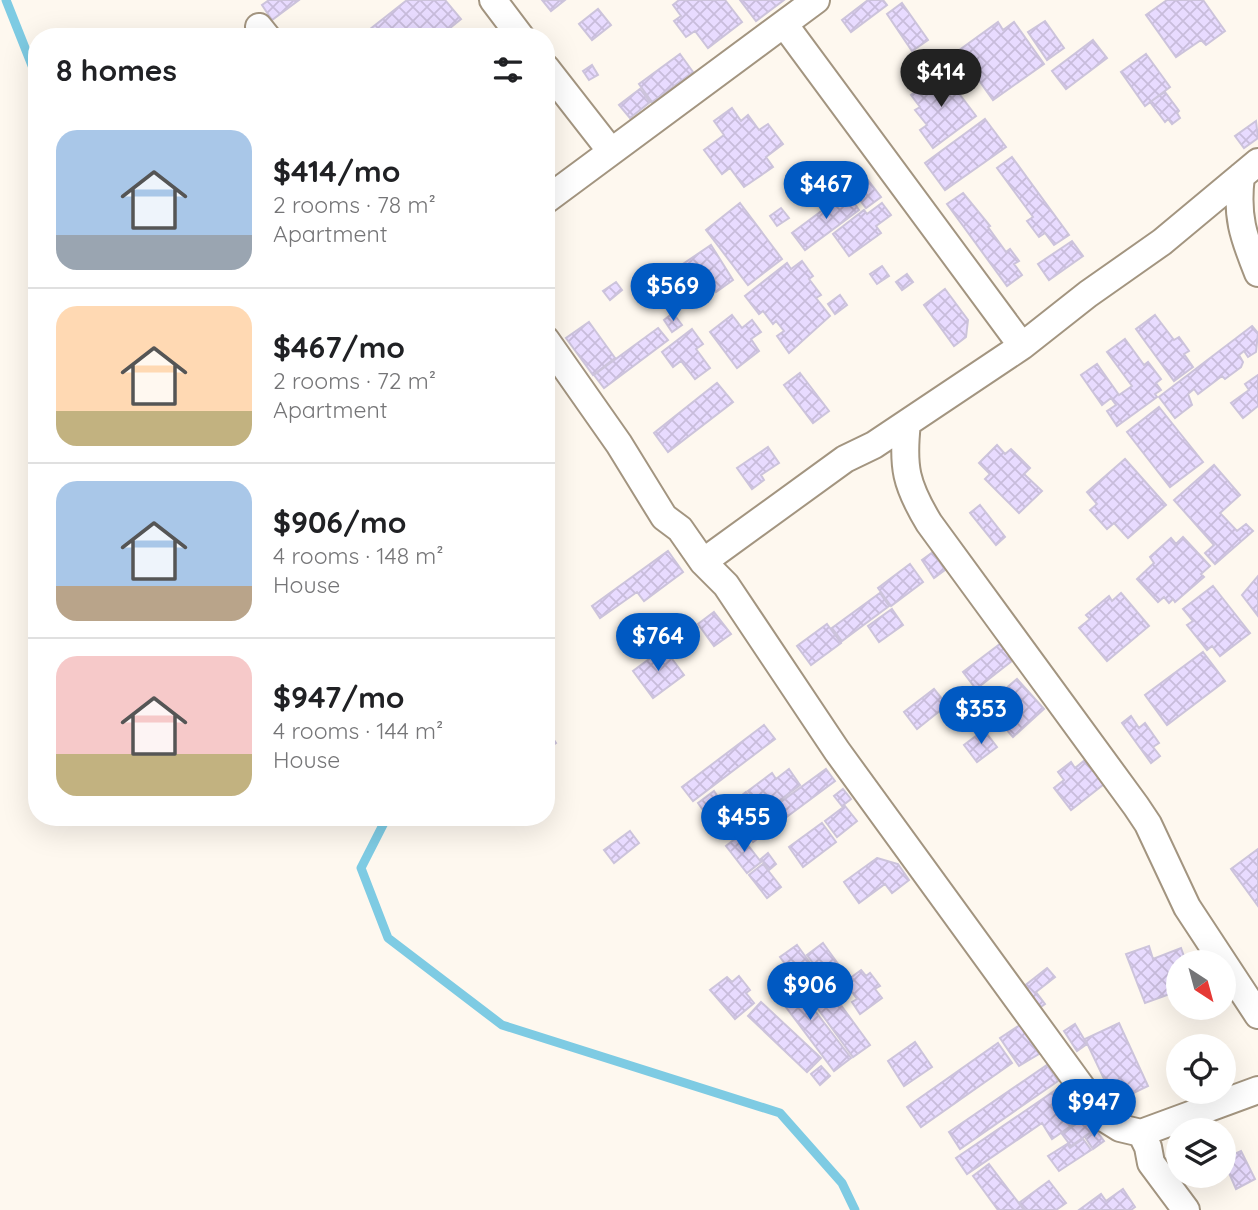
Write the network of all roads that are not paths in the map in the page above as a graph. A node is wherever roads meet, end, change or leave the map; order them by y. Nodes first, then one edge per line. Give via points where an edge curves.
1 (493, 0) edge
2 (817, 0) edge
3 (784, 24) junction
4 (514, 28) edge
5 (555, 80) edge
6 (610, 150) junction
7 (1249, 169) edge
8 (555, 193) edge
9 (1258, 272) edge
10 (1022, 346) junction
11 (555, 353) edge
12 (907, 423) junction
13 (703, 562) junction
14 (1258, 1015) edge
15 (1258, 1090) edge
16 (1141, 1133) junction
17 (1186, 1210) edge

1 - 4 street
2 - 3 street
3 - 6 street
3 - 10 street
5 - 6 street
6 - 8 street
7 - 9 street via 1239,217
7 - 10 street via 1162,242
10 - 12 street
11 - 13 street via 620,444 664,517 680,529
12 - 13 street via 845,460
12 - 14 street via 904,469 916,502 1136,806 1187,907
13 - 16 street via 726,585 837,751 1097,1108 1120,1128
15 - 16 street
16 - 17 street via 1151,1163

